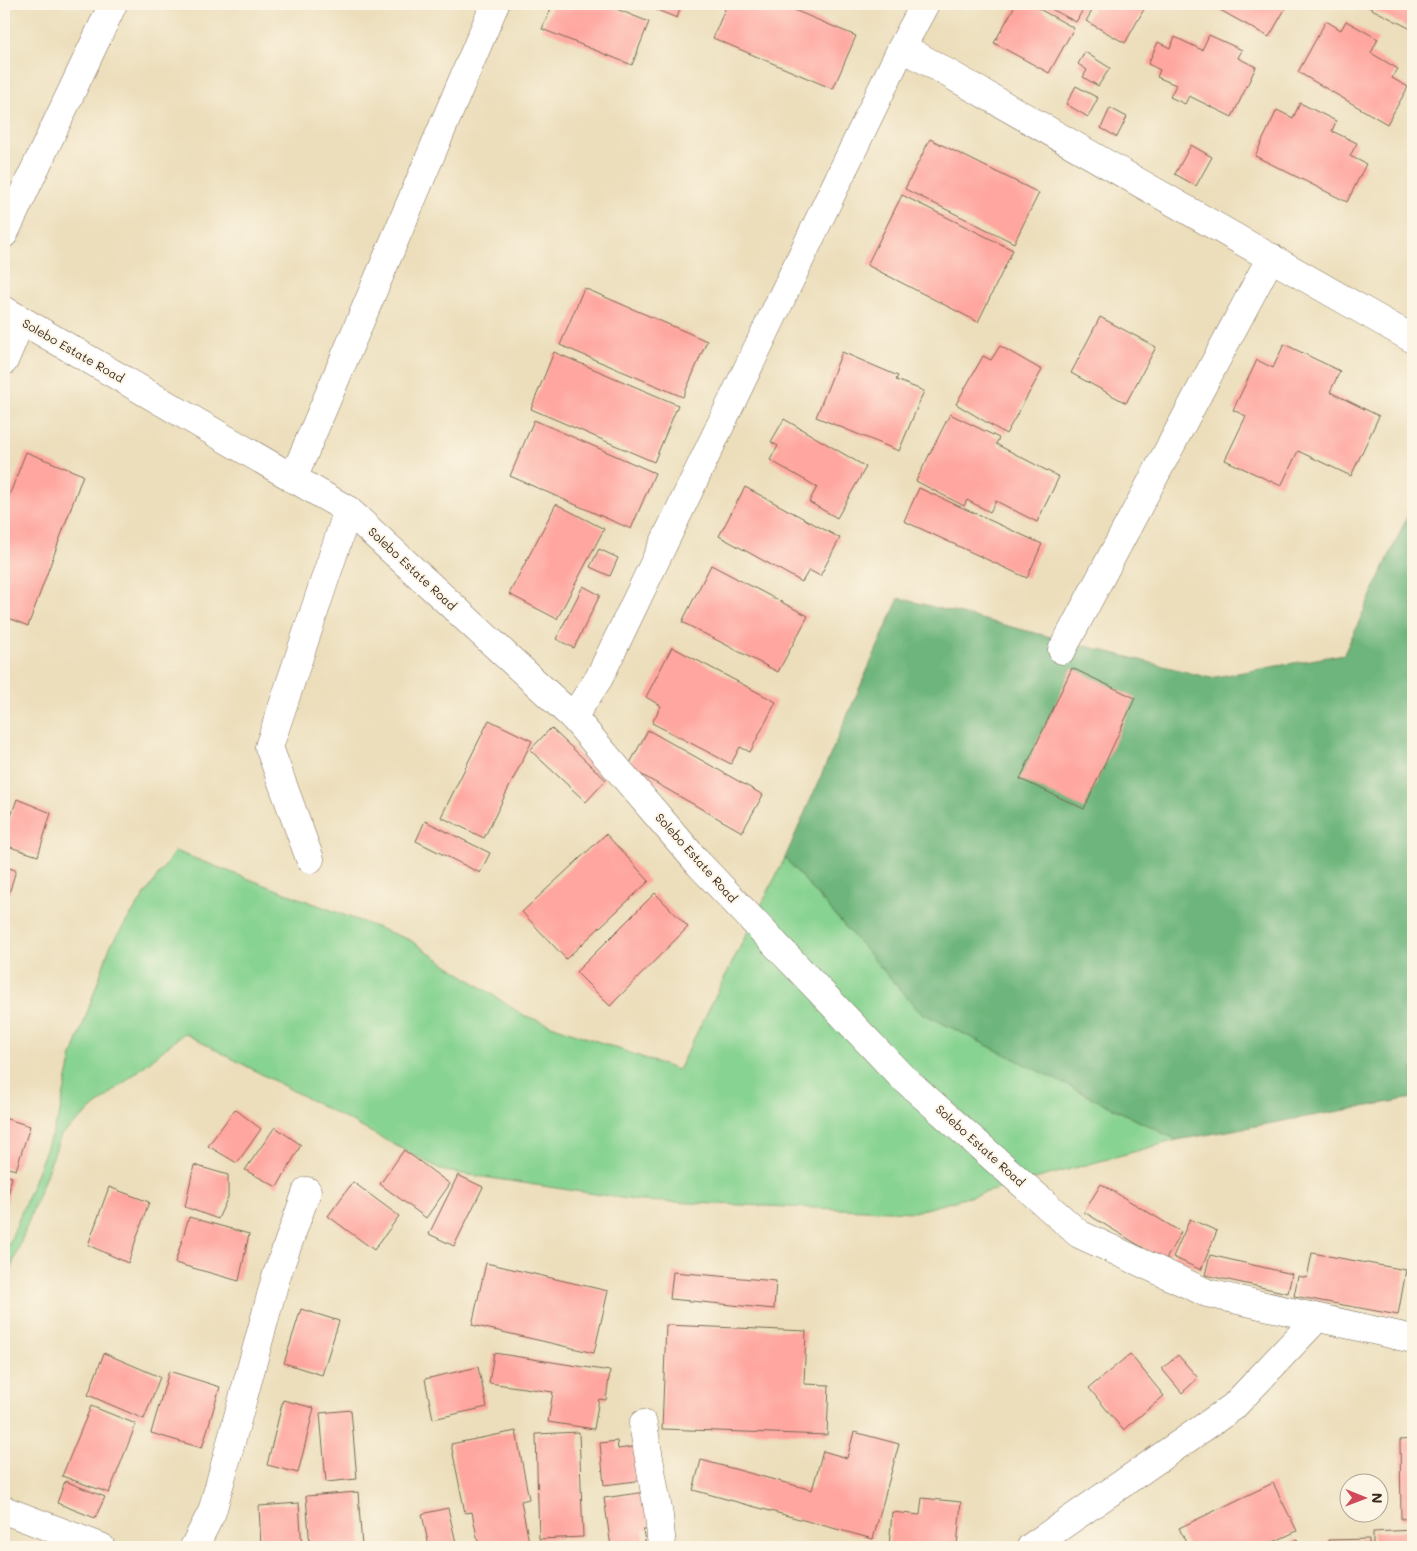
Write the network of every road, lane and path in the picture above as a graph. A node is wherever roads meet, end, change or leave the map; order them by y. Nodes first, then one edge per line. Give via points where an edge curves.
1 (113, 4) edge
2 (495, 4) edge
3 (925, 4) edge
4 (902, 47) junction
5 (4, 234) edge
6 (1271, 257) junction
7 (12, 316) edge
8 (1413, 340) edge
9 (4, 361) edge
10 (293, 479) junction
11 (348, 510) junction
12 (1062, 650) dead end
13 (573, 717) junction
14 (310, 859) dead end
15 (306, 1191) dead end
16 (1317, 1318) junction
17 (1413, 1339) edge
18 (643, 1424) dead end
19 (4, 1510) edge
20 (102, 1547) edge
21 (194, 1547) edge
22 (662, 1547) edge
23 (1031, 1547) edge

1 - 5 street
2 - 10 street
3 - 4 street
4 - 6 street
4 - 13 street via 600,678
6 - 8 street
6 - 12 street
7 - 9 street
7 - 10 street, Solebo Estate Road
10 - 11 street, Solebo Estate Road
11 - 13 street, Solebo Estate Road
11 - 14 street via 269,747
13 - 16 street, Solebo Estate Road via 699,864 900,1075 1079,1234 1207,1293
15 - 21 street via 276,1277 212,1512
16 - 17 street, Solebo Estate Road
16 - 23 street via 1233,1407
18 - 22 street
19 - 20 street

